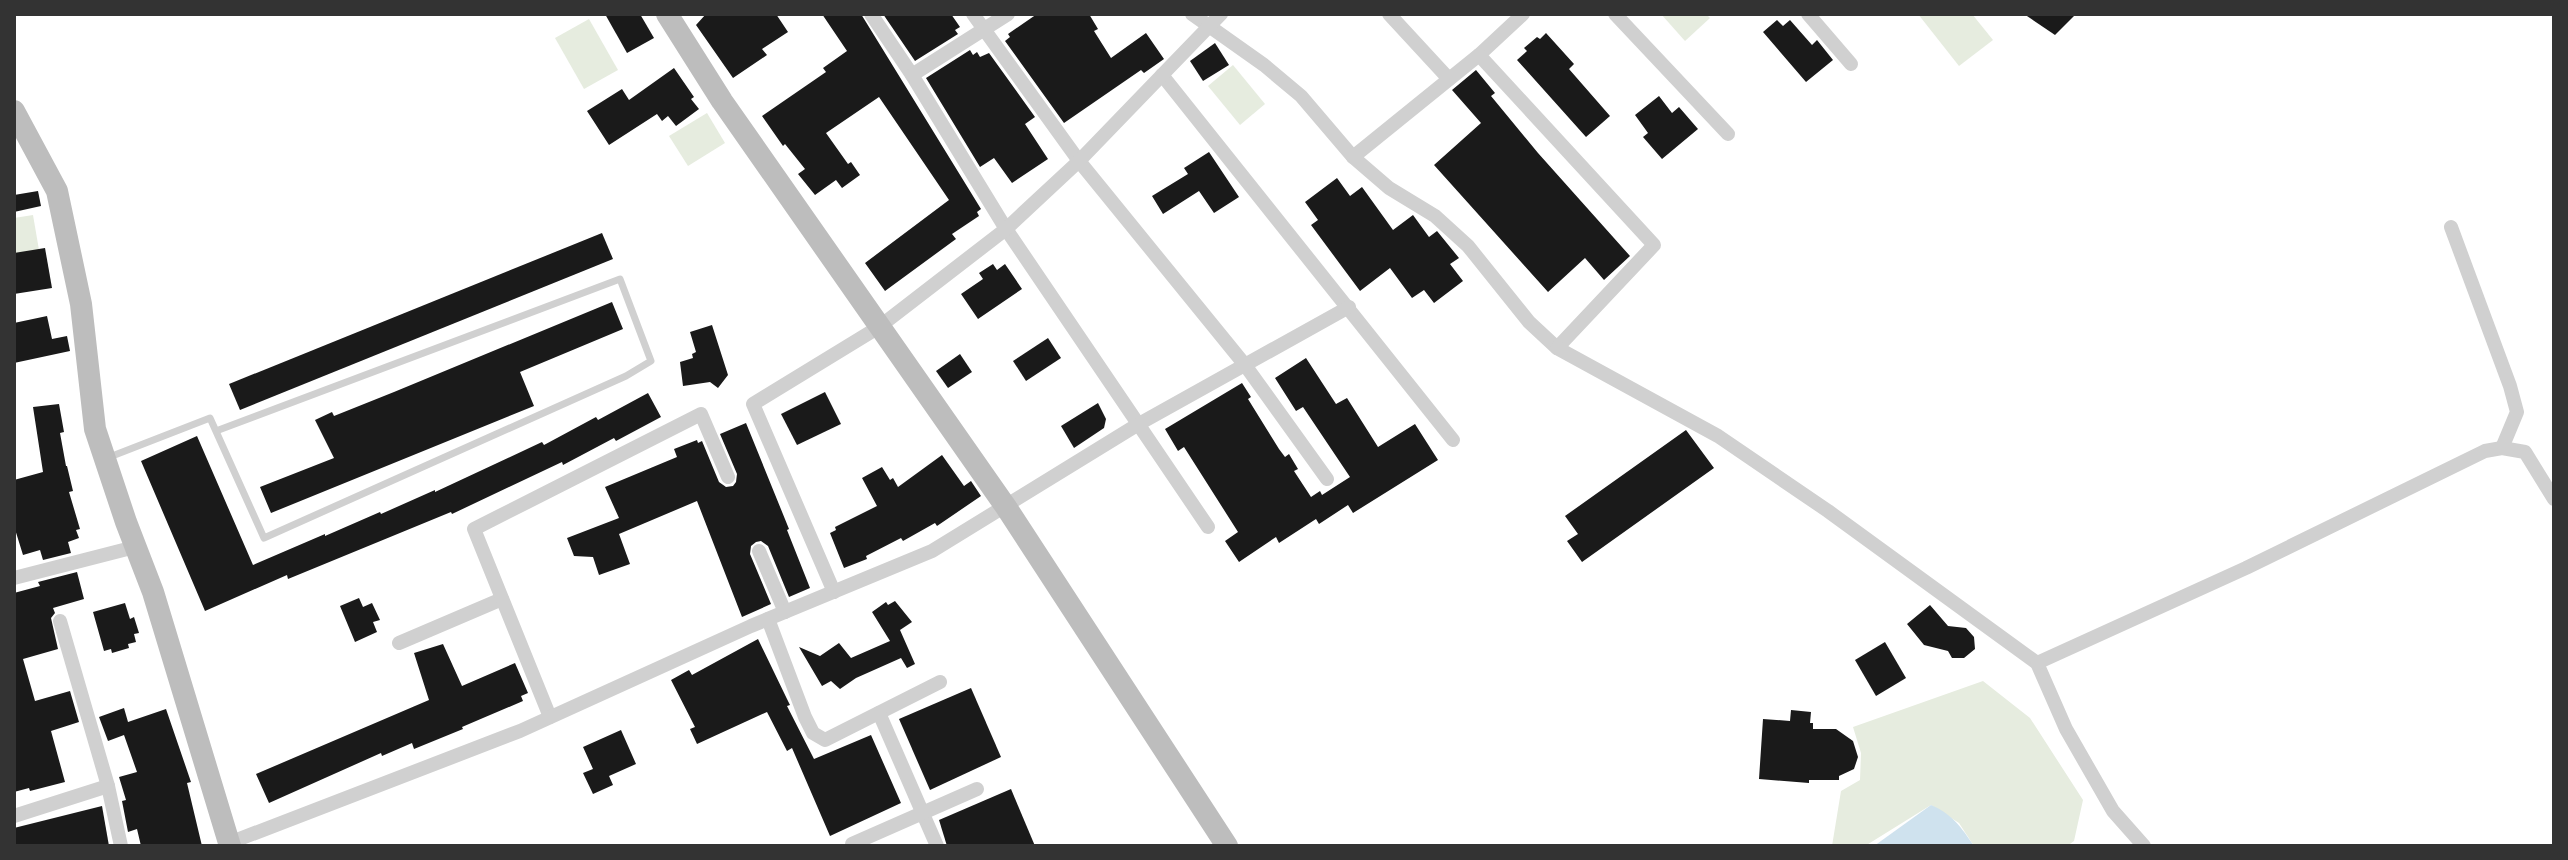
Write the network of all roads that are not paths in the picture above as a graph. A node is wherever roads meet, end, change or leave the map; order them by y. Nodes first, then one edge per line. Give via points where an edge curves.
1 (667, 14) edge
2 (871, 14) edge
3 (973, 14) edge
4 (1008, 14) edge
5 (1192, 14) edge
6 (1221, 14) edge
7 (1389, 14) edge
8 (1523, 14) edge
9 (1615, 14) edge
10 (1808, 14) edge
11 (1208, 28) junction
12 (984, 29) junction
13 (1479, 55) junction
14 (1851, 64) dead end
15 (912, 75) junction
16 (1162, 75) junction
17 (1449, 79) junction
18 (14, 111) edge
19 (1728, 134) dead end
20 (1353, 157) junction
21 (1079, 161) junction
22 (2451, 227) dead end
23 (1006, 229) junction
24 (1349, 307) junction
25 (879, 327) junction
26 (1557, 348) junction
27 (1245, 365) junction
28 (1137, 425) junction
29 (216, 431) junction
30 (1453, 440) dead end
31 (2502, 448) junction
32 (105, 459) junction
33 (728, 477) dead end
34 (1327, 479) dead end
35 (2554, 499) edge
36 (1006, 507) junction
37 (1208, 527) dead end
38 (135, 547) junction
39 (759, 551) dead end
40 (14, 575) edge
41 (834, 592) junction
42 (502, 599) junction
43 (785, 612) junction
44 (768, 619) junction
45 (60, 621) dead end
46 (399, 643) dead end
47 (2037, 663) junction
48 (940, 682) dead end
49 (879, 713) junction
50 (550, 717) junction
51 (108, 786) junction
52 (977, 789) dead end
53 (922, 813) junction
54 (14, 816) edge
55 (230, 844) edge
56 (852, 844) dead end
57 (121, 846) edge
58 (937, 846) edge
59 (1227, 846) edge
60 (2144, 846) edge

1 - 25 street
2 - 15 street
3 - 12 street
4 - 12 street
5 - 11 street
6 - 11 street
7 - 17 street
8 - 13 street
9 - 19 street
10 - 14 street
11 - 16 street
11 - 20 street via 1301,96
12 - 15 street
12 - 21 street
13 - 17 street
13 - 26 street via 1654,245
15 - 23 street
16 - 21 street
16 - 24 street
17 - 20 street
18 - 32 street via 57,191 81,304 95,429
20 - 26 street via 1468,246 1529,322
21 - 23 street
21 - 27 street
22 - 31 street via 2517,412
23 - 25 street
23 - 28 street
24 - 27 street
24 - 30 street
25 - 36 street
25 - 41 street via 753,404
26 - 47 street via 1718,436
27 - 28 street
27 - 34 street
28 - 36 street
28 - 37 street
29 - 29 lane via 264,538 651,361 620,279
29 - 32 lane via 210,418
31 - 35 street via 2525,452
31 - 47 street via 2485,451
32 - 38 street
33 - 42 street via 701,414 474,529
36 - 41 street via 932,551
36 - 59 street
38 - 40 street
38 - 55 street
39 - 43 street
41 - 43 street
42 - 46 street
42 - 50 street
43 - 44 street
44 - 49 street via 813,733 825,740
44 - 50 street
45 - 51 street
47 - 60 street via 2066,729 2113,811
48 - 49 street
49 - 53 street
50 - 55 street
51 - 54 street
51 - 57 street
52 - 53 street
53 - 56 street
53 - 58 street

